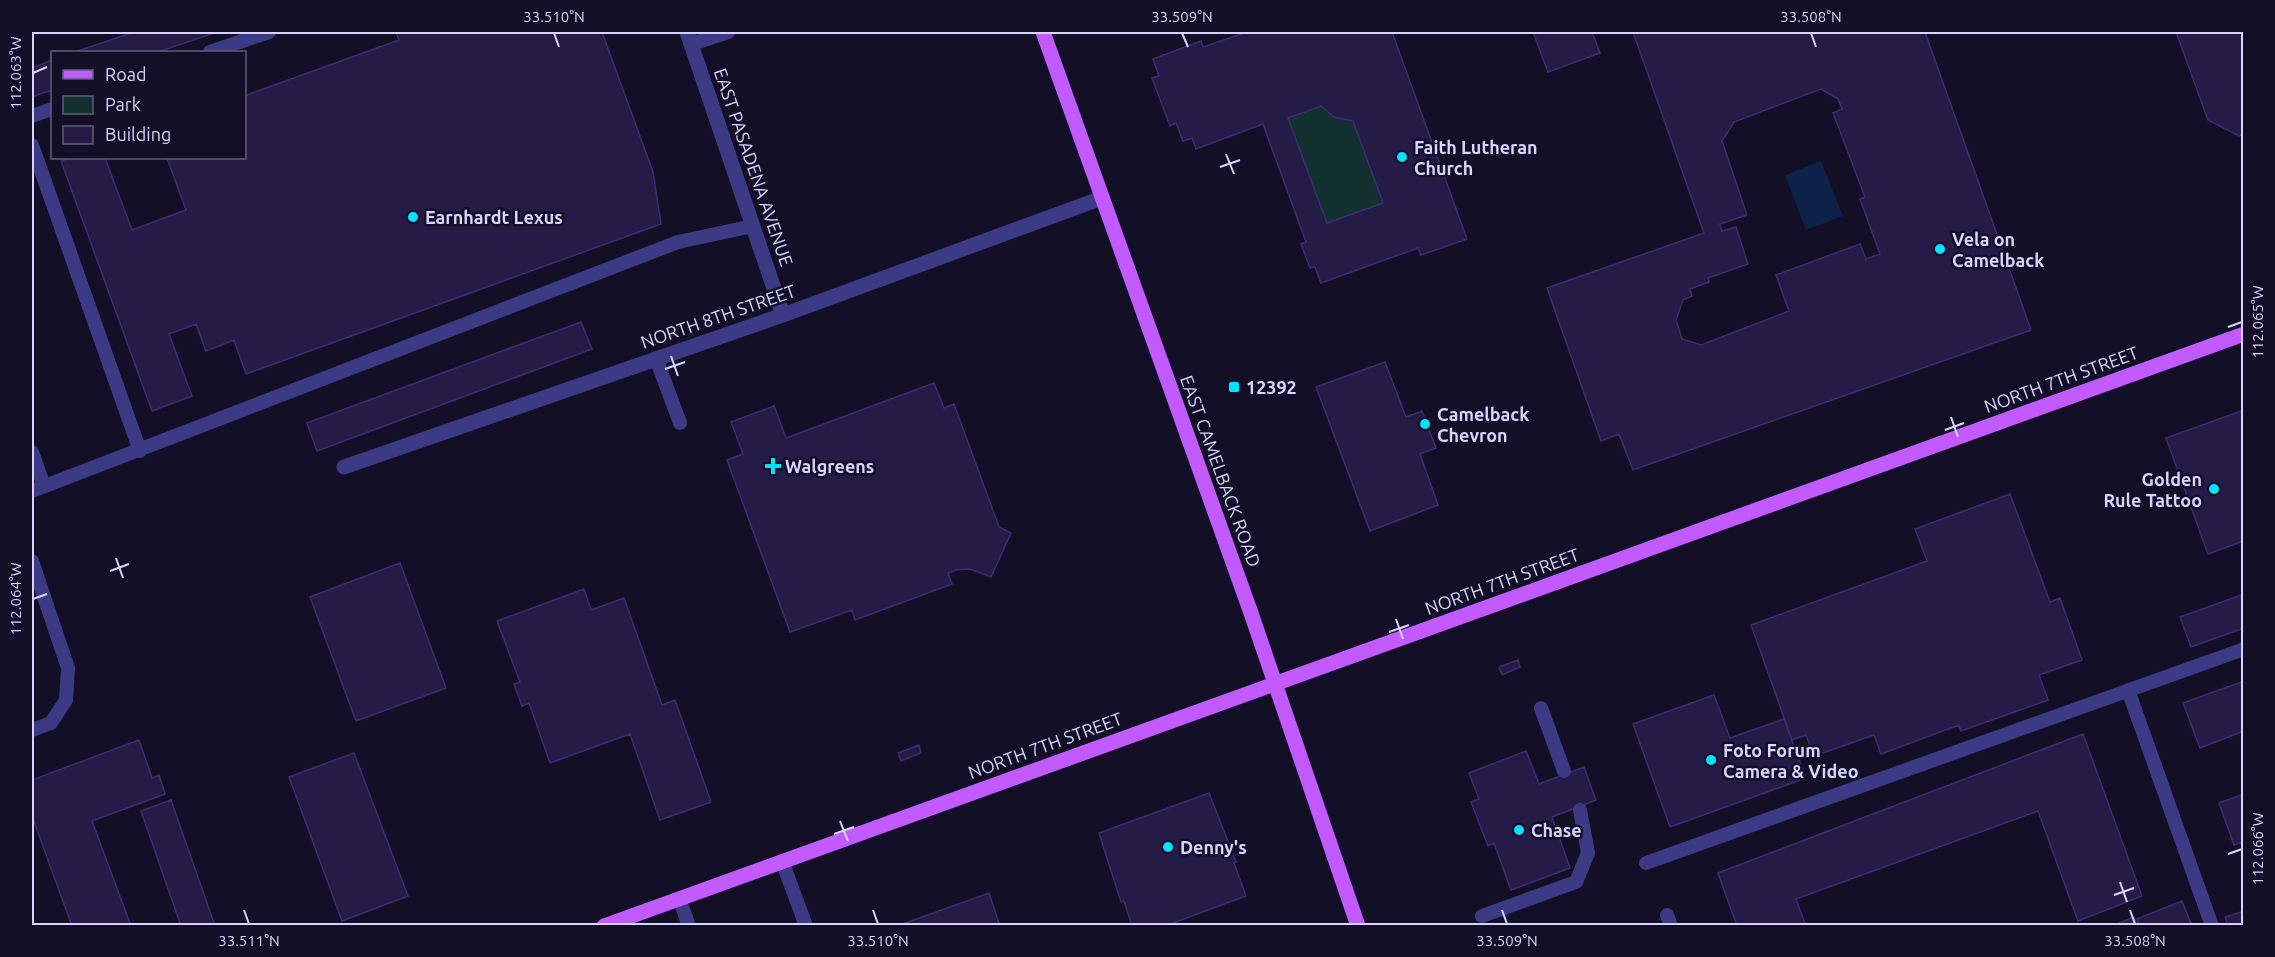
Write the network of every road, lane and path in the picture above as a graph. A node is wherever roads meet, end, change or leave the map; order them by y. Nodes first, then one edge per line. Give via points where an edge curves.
1 (269, 32) edge
2 (728, 32) edge
3 (1043, 32) edge
4 (689, 38) edge
5 (213, 51) edge
6 (51, 109) edge
7 (32, 116) edge
8 (32, 145) edge
9 (1102, 198) junction
10 (753, 226) junction
11 (783, 315) junction
12 (2244, 334) edge
13 (656, 358) junction
14 (680, 423) dead end
15 (140, 451) junction
16 (32, 452) edge
17 (344, 467) dead end
18 (38, 488) edge
19 (32, 561) edge
20 (2244, 649) edge
21 (1275, 682) junction
22 (2128, 690) junction
23 (1541, 708) dead end
24 (32, 730) edge
25 (1564, 771) dead end
26 (1580, 810) dead end
27 (782, 861) junction
28 (1646, 863) dead end
29 (679, 898) junction
30 (1482, 916) dead end
31 (604, 926) edge
32 (688, 926) edge
33 (806, 926) edge
34 (1358, 926) edge
35 (2212, 926) edge

1 - 5 lane
2 - 4 lane
3 - 9 main road, EAST CAMELBACK ROAD
4 - 10 street, EAST PASADENA AVENUE
6 - 7 lane
8 - 15 lane
9 - 11 street, NORTH 8TH STREET
9 - 21 main road, EAST CAMELBACK ROAD
10 - 11 street, EAST PASADENA AVENUE
10 - 15 lane via 678,242
11 - 13 street, NORTH 8TH STREET
12 - 21 main road, NORTH 7TH STREET
13 - 14 lane
13 - 17 street, NORTH 8TH STREET
15 - 18 lane
16 - 18 lane
19 - 24 lane via 68,668 66,700 51,723
20 - 22 lane
21 - 27 main road, NORTH 7TH STREET
21 - 34 main road, EAST CAMELBACK ROAD
22 - 28 lane
22 - 35 lane
23 - 25 lane
26 - 30 lane via 1588,853 1576,882
27 - 29 main road, NORTH 7TH STREET
27 - 33 lane
29 - 31 main road, NORTH 7TH STREET
29 - 32 lane

